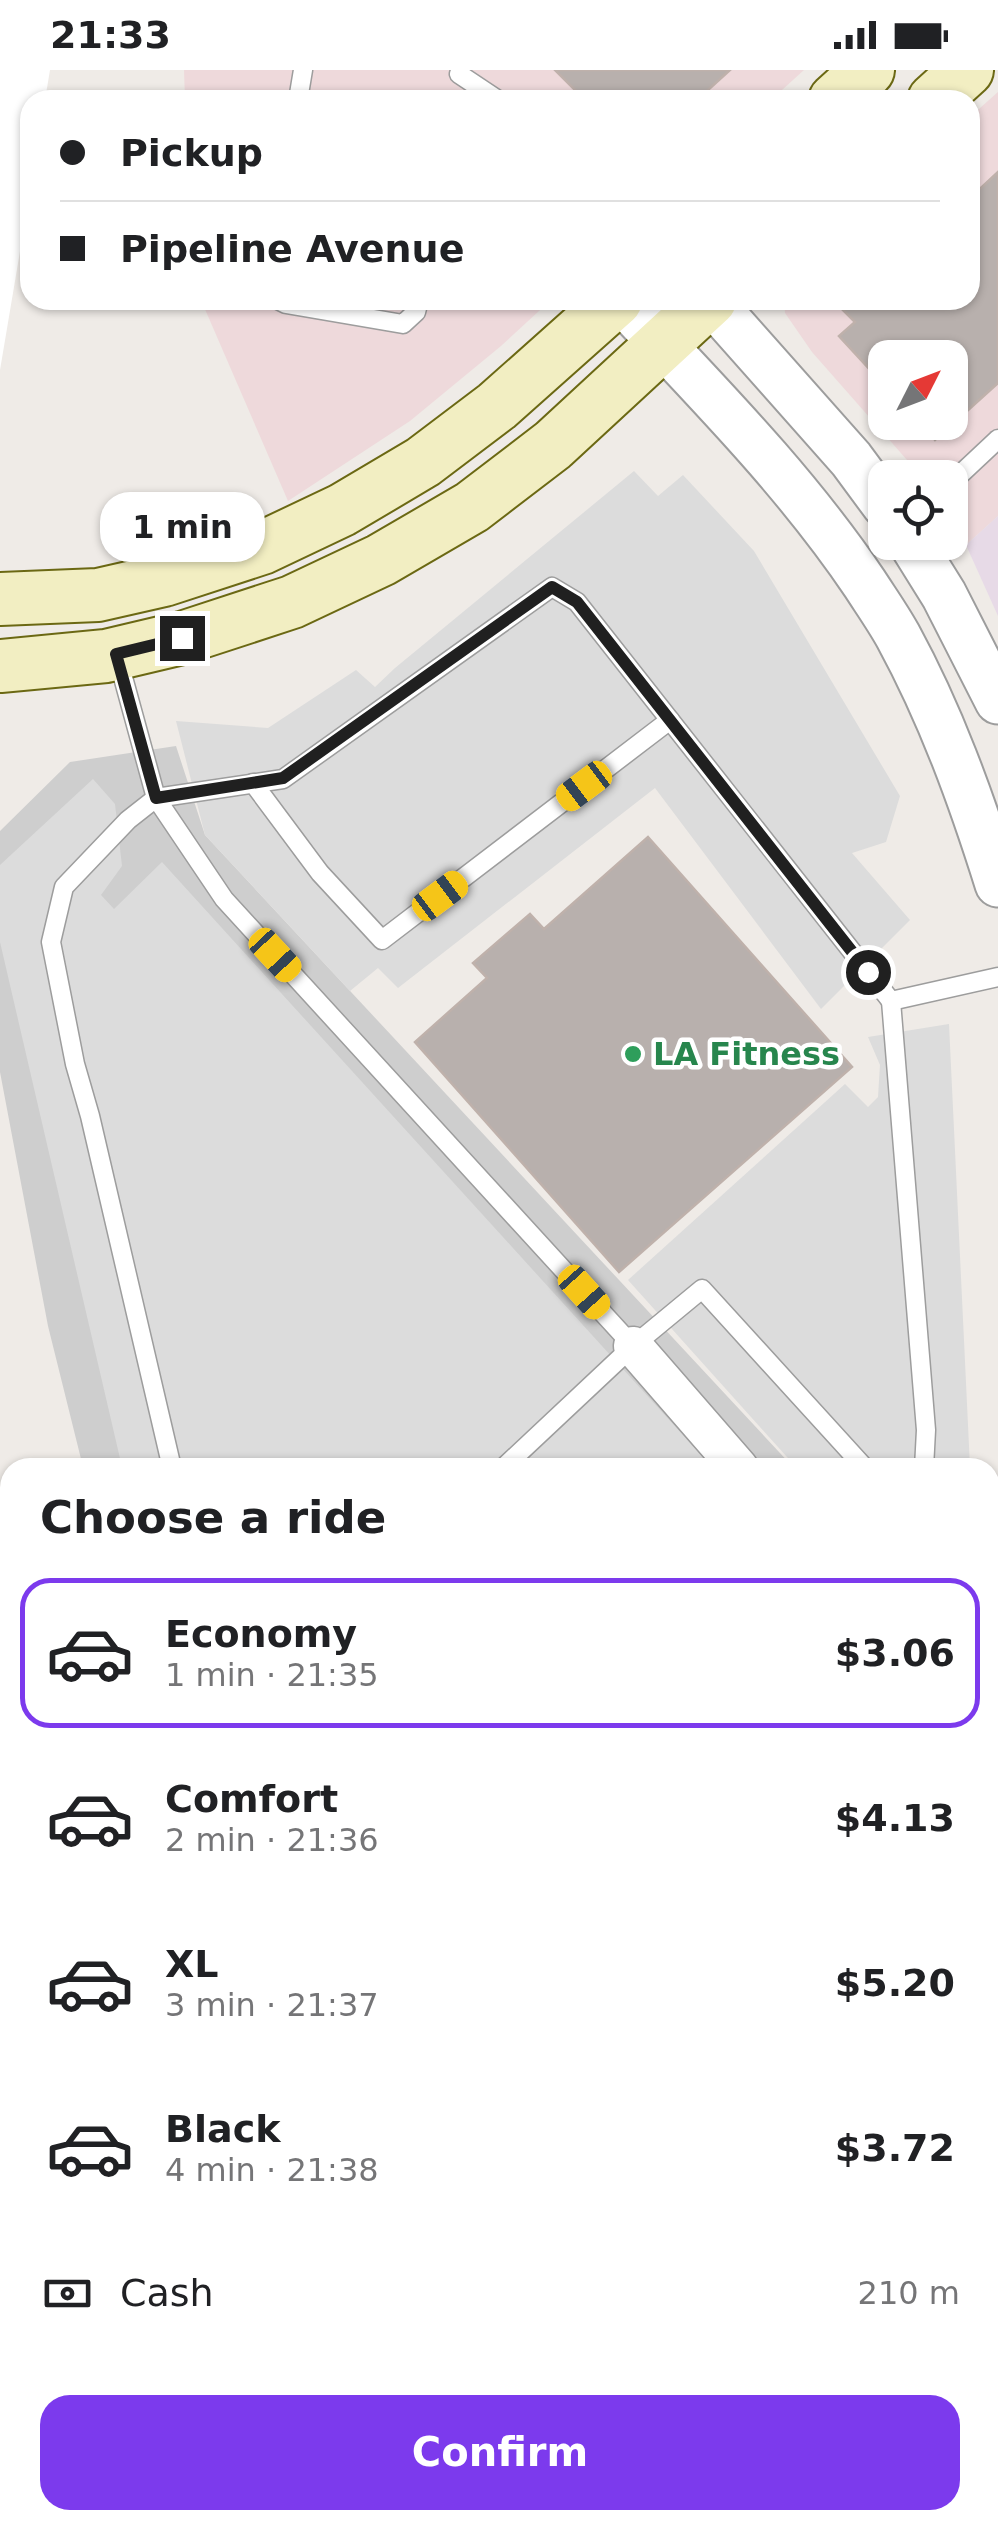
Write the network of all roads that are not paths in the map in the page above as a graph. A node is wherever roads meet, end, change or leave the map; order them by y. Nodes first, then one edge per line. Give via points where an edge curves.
1 (868, 70) edge
2 (967, 70) edge
3 (457, 72) edge
4 (483, 90) edge
5 (846, 90) edge
6 (945, 90) edge
7 (321, 310) edge
8 (416, 310) edge
9 (607, 310) edge
10 (628, 310) edge
11 (699, 310) edge
12 (719, 310) edge
13 (662, 344) junction
14 (998, 440) edge
15 (968, 468) edge
16 (868, 482) edge
17 (922, 560) edge
18 (0, 600) edge
19 (116, 654) junction
20 (0, 666) edge
21 (997, 697) edge
22 (670, 720) junction
23 (252, 783) junction
24 (156, 798) junction
25 (998, 884) edge
26 (998, 978) edge
27 (891, 1000) junction
28 (633, 1346) junction
29 (170, 1458) edge
30 (514, 1458) edge
31 (730, 1458) edge
32 (855, 1458) edge
33 (925, 1458) edge

1 - 5 main road
2 - 6 main road
3 - 4 lane
7 - 8 lane via 403,324
9 - 18 main road via 423,462 342,510 262,548 164,580 98,595
10 - 13 street
11 - 13 main road
12 - 16 street
13 - 19 main road via 526,466 472,507 381,560 292,602
13 - 25 street via 792,484 897,633 970,792
14 - 15 lane
17 - 21 street
19 - 20 main road
19 - 24 lane
22 - 23 lane via 577,602 552,587 283,778
22 - 23 lane via 382,940 320,873
22 - 27 lane
23 - 24 lane
24 - 28 lane via 224,900
24 - 29 lane via 64,886 51,942
26 - 27 lane
27 - 33 lane
28 - 30 lane
28 - 31 street
28 - 32 lane via 702,1289

